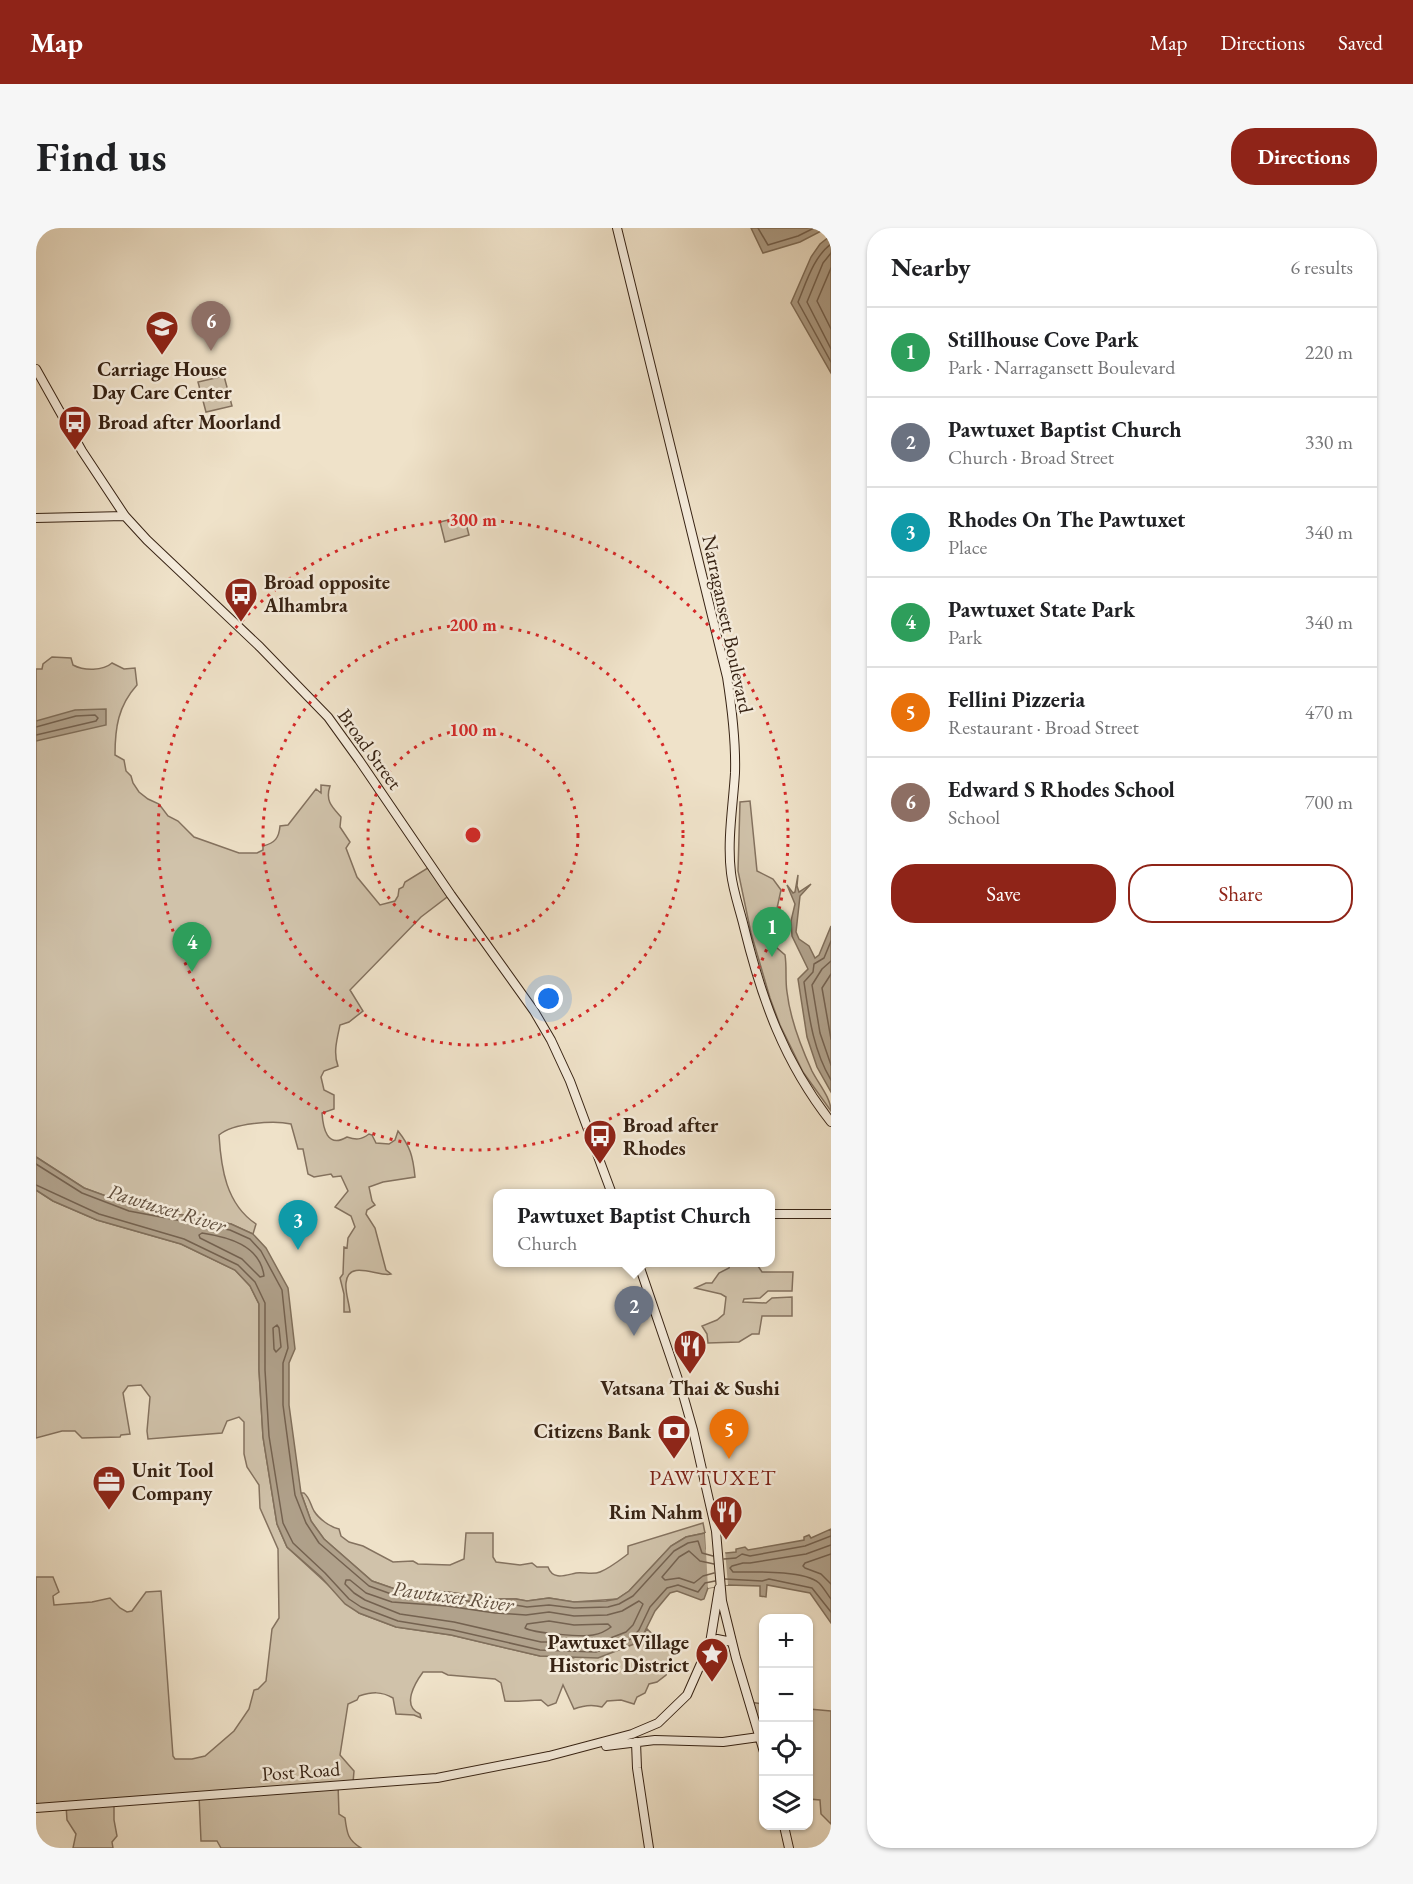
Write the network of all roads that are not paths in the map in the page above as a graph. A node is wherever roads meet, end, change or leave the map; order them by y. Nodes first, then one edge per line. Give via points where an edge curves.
1 (616, 228) edge
2 (36, 369) edge
3 (125, 516) junction
4 (36, 518) edge
5 (831, 1122) edge
6 (610, 1189) edge
7 (775, 1214) edge
8 (831, 1214) edge
9 (639, 1267) edge
10 (719, 1587) junction
11 (710, 1642) junction
12 (732, 1642) junction
13 (759, 1737) joint
14 (636, 1742) junction
15 (566, 1752) junction
16 (36, 1808) edge
17 (785, 1830) edge
18 (649, 1848) edge
19 (789, 1848) edge

1 - 5 main road, Narragansett Boulevard via 727,677 735,771 731,874 770,1014 793,1066
2 - 3 main road, Broad Street
3 - 4 main road
3 - 6 main road, Broad Street via 307,695 359,760 551,1040
7 - 8 main road
9 - 10 main road via 682,1391 706,1484 716,1533
10 - 11 main road, Post Road
10 - 12 main road
11 - 12 main road
11 - 15 main road, Post Road via 687,1695 658,1723
12 - 13 main road
13 - 14 main road, Post Road via 723,1742
14 - 15 main road, Post Road
14 - 18 main road
15 - 16 main road, Post Road via 437,1778
17 - 19 main road

